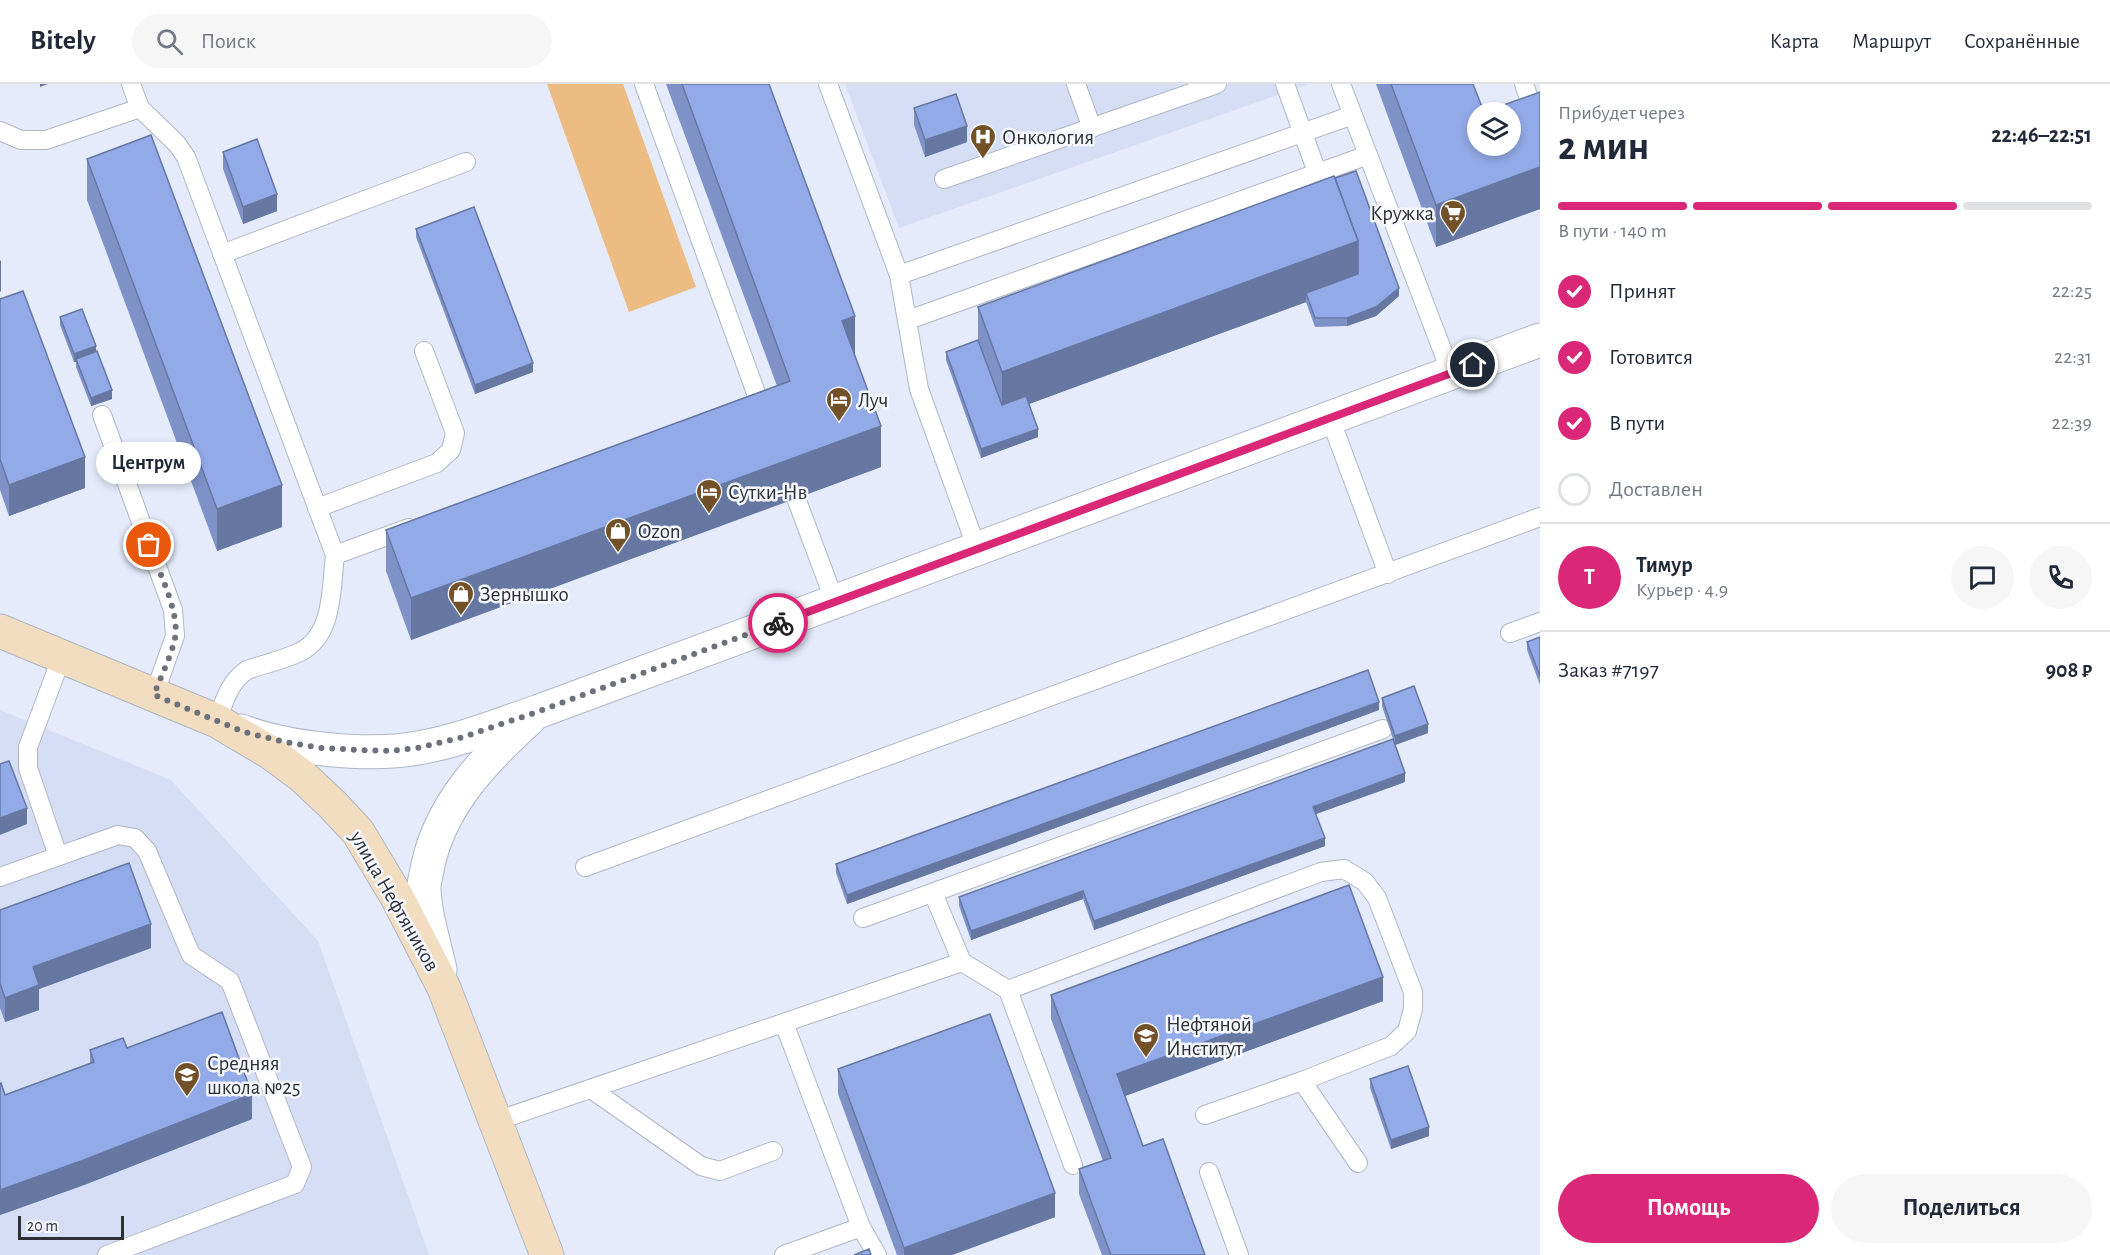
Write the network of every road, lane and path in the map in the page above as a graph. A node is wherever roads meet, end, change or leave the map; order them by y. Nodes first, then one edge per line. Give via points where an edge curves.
1 (131, 84) edge
2 (644, 84) edge
3 (828, 84) edge
4 (1076, 84) edge
5 (1217, 84) edge
6 (1285, 84) edge
7 (1341, 84) edge
8 (1531, 92) edge
9 (140, 108) junction
10 (1353, 115) junction
11 (1092, 128) junction
12 (1540, 130) edge
13 (0, 131) edge
14 (1303, 132) junction
15 (1368, 154) junction
16 (466, 162) dead end
17 (1317, 172) junction
18 (944, 179) dead end
19 (222, 254) junction
20 (899, 275) junction
21 (908, 320) junction
22 (1540, 340) edge
23 (424, 351) dead end
24 (1451, 373) junction
25 (102, 415) dead end
26 (1330, 418) junction
27 (770, 430) edge
28 (796, 498) edge
29 (317, 508) junction
30 (1540, 517) edge
31 (424, 522) edge
32 (977, 549) junction
33 (335, 555) junction
34 (1388, 574) junction
35 (835, 602) junction
36 (1540, 622) edge
37 (0, 630) edge
38 (1510, 633) dead end
39 (62, 656) junction
40 (154, 695) junction
41 (537, 712) junction
42 (217, 721) junction
43 (1383, 729) dead end
44 (57, 856) junction
45 (585, 867) dead end
46 (0, 877) edge
47 (933, 892) junction
48 (863, 918) dead end
49 (962, 962) junction
50 (444, 988) junction
51 (1008, 990) junction
52 (784, 1023) junction
53 (1302, 1081) junction
54 (591, 1089) junction
55 (1205, 1115) dead end
56 (496, 1121) junction
57 (772, 1151) dead end
58 (1358, 1163) dead end
59 (1073, 1166) dead end
60 (1209, 1172) dead end
61 (861, 1227) junction
62 (107, 1255) edge
63 (547, 1255) edge
64 (784, 1255) edge
65 (877, 1255) edge
66 (1239, 1255) edge

1 - 9 lane
2 - 27 lane via 752,401
3 - 20 lane
4 - 11 lane
5 - 11 lane
6 - 14 lane
7 - 10 lane
8 - 12 lane
9 - 13 lane via 46,140 21,140
9 - 19 lane via 186,157
10 - 14 lane
10 - 15 lane
11 - 18 lane
14 - 17 lane
14 - 20 lane
15 - 17 lane
15 - 24 lane
16 - 19 lane
17 - 21 lane
19 - 29 lane
20 - 21 lane
21 - 32 lane via 919,388
22 - 24 street
23 - 29 lane via 455,433 451,450 437,463
24 - 26 street
25 - 40 lane via 173,610 175,636
26 - 32 street
26 - 34 lane
28 - 35 lane
29 - 33 lane
30 - 34 lane
31 - 33 lane
32 - 35 street
33 - 42 lane via 328,615 320,635 302,651 239,675
34 - 45 lane
35 - 41 street
36 - 38 lane
37 - 39 main road, улица Нефтяников
39 - 40 main road, улица Нефтяников
39 - 44 lane via 28,747 28,768
40 - 42 main road, улица Нефтяников
41 - 42 street via 460,738 391,751 285,742
41 - 50 street via 475,772 453,802 432,848 424,887
42 - 50 main road, улица Нефтяников via 302,776 358,832
43 - 47 lane
44 - 46 lane
44 - 62 lane via 118,835 135,838 147,851 191,955 230,981 302,1167 295,1184
47 - 48 lane
47 - 49 lane
49 - 51 lane
49 - 52 lane
50 - 56 main road, улица Нефтяников
51 - 53 lane via 1321,872 1344,869 1365,882 1377,898 1413,992 1413,1009 1407,1031 1391,1046
51 - 59 lane
52 - 54 lane
52 - 61 lane
53 - 55 lane
53 - 58 lane
54 - 56 lane
54 - 57 lane via 701,1166 720,1171
56 - 63 main road, улица Нефтяников
60 - 66 lane
61 - 64 lane
61 - 65 lane

